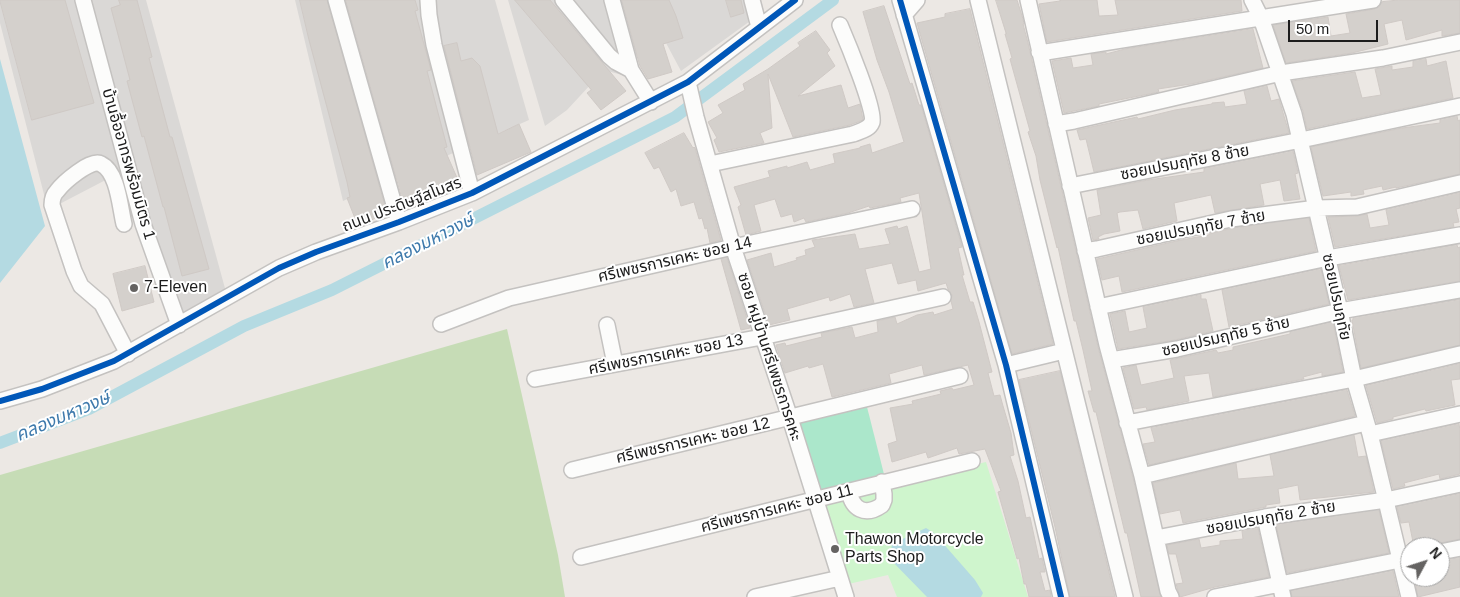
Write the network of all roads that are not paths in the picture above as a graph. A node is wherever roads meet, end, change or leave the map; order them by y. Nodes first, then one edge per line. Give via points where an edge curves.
1 (83, 0) edge
2 (336, 0) edge
3 (428, 0) edge
4 (563, 0) edge
5 (612, 0) edge
6 (752, 0) edge
7 (795, 0) edge
8 (900, 0) edge
9 (917, 0) edge
10 (979, 0) edge
11 (1028, 0) edge
12 (1252, 0) edge
13 (1373, 0) edge
14 (904, 15) junction
15 (1261, 18) junction
16 (840, 25) dead end
17 (759, 26) junction
18 (1460, 42) edge
19 (1039, 52) junction
20 (631, 70) junction
21 (1280, 74) junction
22 (688, 82) junction
23 (651, 102) junction
24 (1460, 106) edge
25 (1056, 124) junction
26 (1301, 140) junction
27 (710, 164) junction
28 (1460, 183) edge
29 (1070, 186) junction
30 (472, 193) junction
31 (1317, 208) junction
32 (912, 209) dead end
33 (399, 222) junction
34 (124, 224) dead end
35 (1460, 235) edge
36 (733, 247) junction
37 (1085, 251) junction
38 (1328, 258) junction
39 (1460, 290) edge
40 (943, 297) dead end
41 (1098, 307) junction
42 (1340, 311) junction
43 (441, 324) dead end
44 (179, 325) junction
45 (607, 326) dead end
46 (762, 337) junction
47 (1064, 351) junction
48 (128, 354) junction
49 (1460, 354) edge
50 (1111, 360) junction
51 (615, 364) junction
52 (1006, 365) junction
53 (960, 376) dead end
54 (535, 379) dead end
55 (1354, 379) junction
56 (0, 400) edge
57 (1460, 414) edge
58 (790, 418) junction
59 (1127, 423) junction
60 (1368, 429) junction
61 (972, 461) dead end
62 (572, 470) dead end
63 (1142, 476) junction
64 (882, 482) junction
65 (1460, 484) edge
66 (849, 491) junction
67 (815, 499) junction
68 (1386, 500) junction
69 (1265, 517) junction
70 (1156, 538) junction
71 (1400, 543) edge
72 (581, 557) dead end
73 (1400, 560) edge
74 (840, 578) junction
75 (1282, 591) edge
76 (1170, 594) edge
77 (754, 597) edge
78 (846, 597) edge
79 (1061, 597) edge
80 (1125, 597) edge
81 (1215, 597) edge

1 - 44 street, บ้านอื้ออาทรพร้อมมิตร 1 via 143,224
2 - 33 street
3 - 30 street via 434,45
4 - 20 street via 609,56
5 - 20 street
6 - 17 street
7 - 17 street, ถนน ประดิษฐ์สโมสร
8 - 14 street
9 - 14 street
10 - 47 street
11 - 19 street
12 - 15 street, ซอยเปรมฤทัย
13 - 15 street
14 - 52 street
15 - 19 street
15 - 21 street, ซอยเปรมฤทัย
16 - 27 street via 868,101 872,122 866,129
17 - 22 street, ถนน ประดิษฐ์สโมสร
18 - 21 street
19 - 25 street
20 - 23 street
21 - 25 street
21 - 26 street, ซอยเปรมฤทัย
22 - 23 street, ถนน ประดิษฐ์สโมสร
22 - 27 street, ซอย หมู่บ้านศรีเพชรการคหะ
23 - 30 street, ถนน ประดิษฐ์สโมสร
24 - 26 street, ซอยเปรมฤทัย 8 ซ้าย
25 - 29 street
26 - 29 street, ซอยเปรมฤทัย 8 ซ้าย
26 - 31 street, ซอยเปรมฤทัย
27 - 36 street, ซอย หมู่บ้านศรีเพชรการคหะ
28 - 31 street, ซอยเปรมฤทัย 7 ซ้าย via 1358,207
29 - 37 street
30 - 33 street, ถนน ประดิษฐ์สโมสร
31 - 37 street, ซอยเปรมฤทัย 7 ซ้าย via 1231,219
31 - 38 street, ซอยเปรมฤทัย
32 - 36 street, ศรีเพชรการเคหะ ซอย 14
33 - 44 street, ถนน ประดิษฐ์สโมสร via 279,268
34 - 48 street via 116,186 102,164 87,165 52,198 80,286 102,304
35 - 38 street
36 - 43 street, ศรีเพชรการเคหะ ซอย 14 via 508,298
36 - 46 street, ซอย หมู่บ้านศรีเพชรการคหะ
37 - 41 street
38 - 41 street
38 - 42 street, ซอยเปรมฤทัย
39 - 42 street, ซอยเปรมฤทัย 5 ซ้าย
40 - 46 street, ศรีเพชรการเคหะ ซอย 13
41 - 50 street
42 - 50 street, ซอยเปรมฤทัย 5 ซ้าย via 1177,349
42 - 55 street, ซอยเปรมฤทัย
44 - 48 street, ถนน ประดิษฐ์สโมสร
45 - 51 street
46 - 51 street, ศรีเพชรการเคหะ ซอย 13
46 - 58 street, ซอย หมู่บ้านศรีเพชรการคหะ
47 - 52 street
47 - 80 street
48 - 56 street, ถนน ประดิษฐ์สโมสร via 42,389
49 - 55 street
50 - 59 street
51 - 54 street, ศรีเพชรการเคหะ ซอย 13
52 - 79 street
53 - 58 street, ศรีเพชรการเคหะ ซอย 12
55 - 59 street
55 - 60 street, ซอยเปรมฤทัย
57 - 60 street
58 - 62 street, ศรีเพชรการเคหะ ซอย 12
58 - 67 street, ซอย หมู่บ้านศรีเพชรการคหะ
59 - 63 street
60 - 63 street
60 - 68 street, ซอยเปรมฤทัย
61 - 64 street, ศรีเพชรการเคหะ ซอย 11
63 - 70 street
64 - 66 street, ศรีเพชรการเคหะ ซอย 11
64 - 66 street via 884,500 882,505 871,511 856,507
65 - 68 street, ซอยเปรมฤทัย 2 ซ้าย
66 - 67 street, ศรีเพชรการเคหะ ซอย 11
67 - 72 street, ศรีเพชรการเคหะ ซอย 11
67 - 74 street, ซอย หมู่บ้านศรีเพชรการคหะ
68 - 69 street, ซอยเปรมฤทัย 2 ซ้าย
68 - 71 street, ซอยเปรมฤทัย
69 - 70 street, ซอยเปรมฤทัย 2 ซ้าย
69 - 75 street
70 - 76 street
73 - 75 street
74 - 77 street
74 - 78 street, ซอย หมู่บ้านศรีเพชรการคหะ
75 - 81 street

